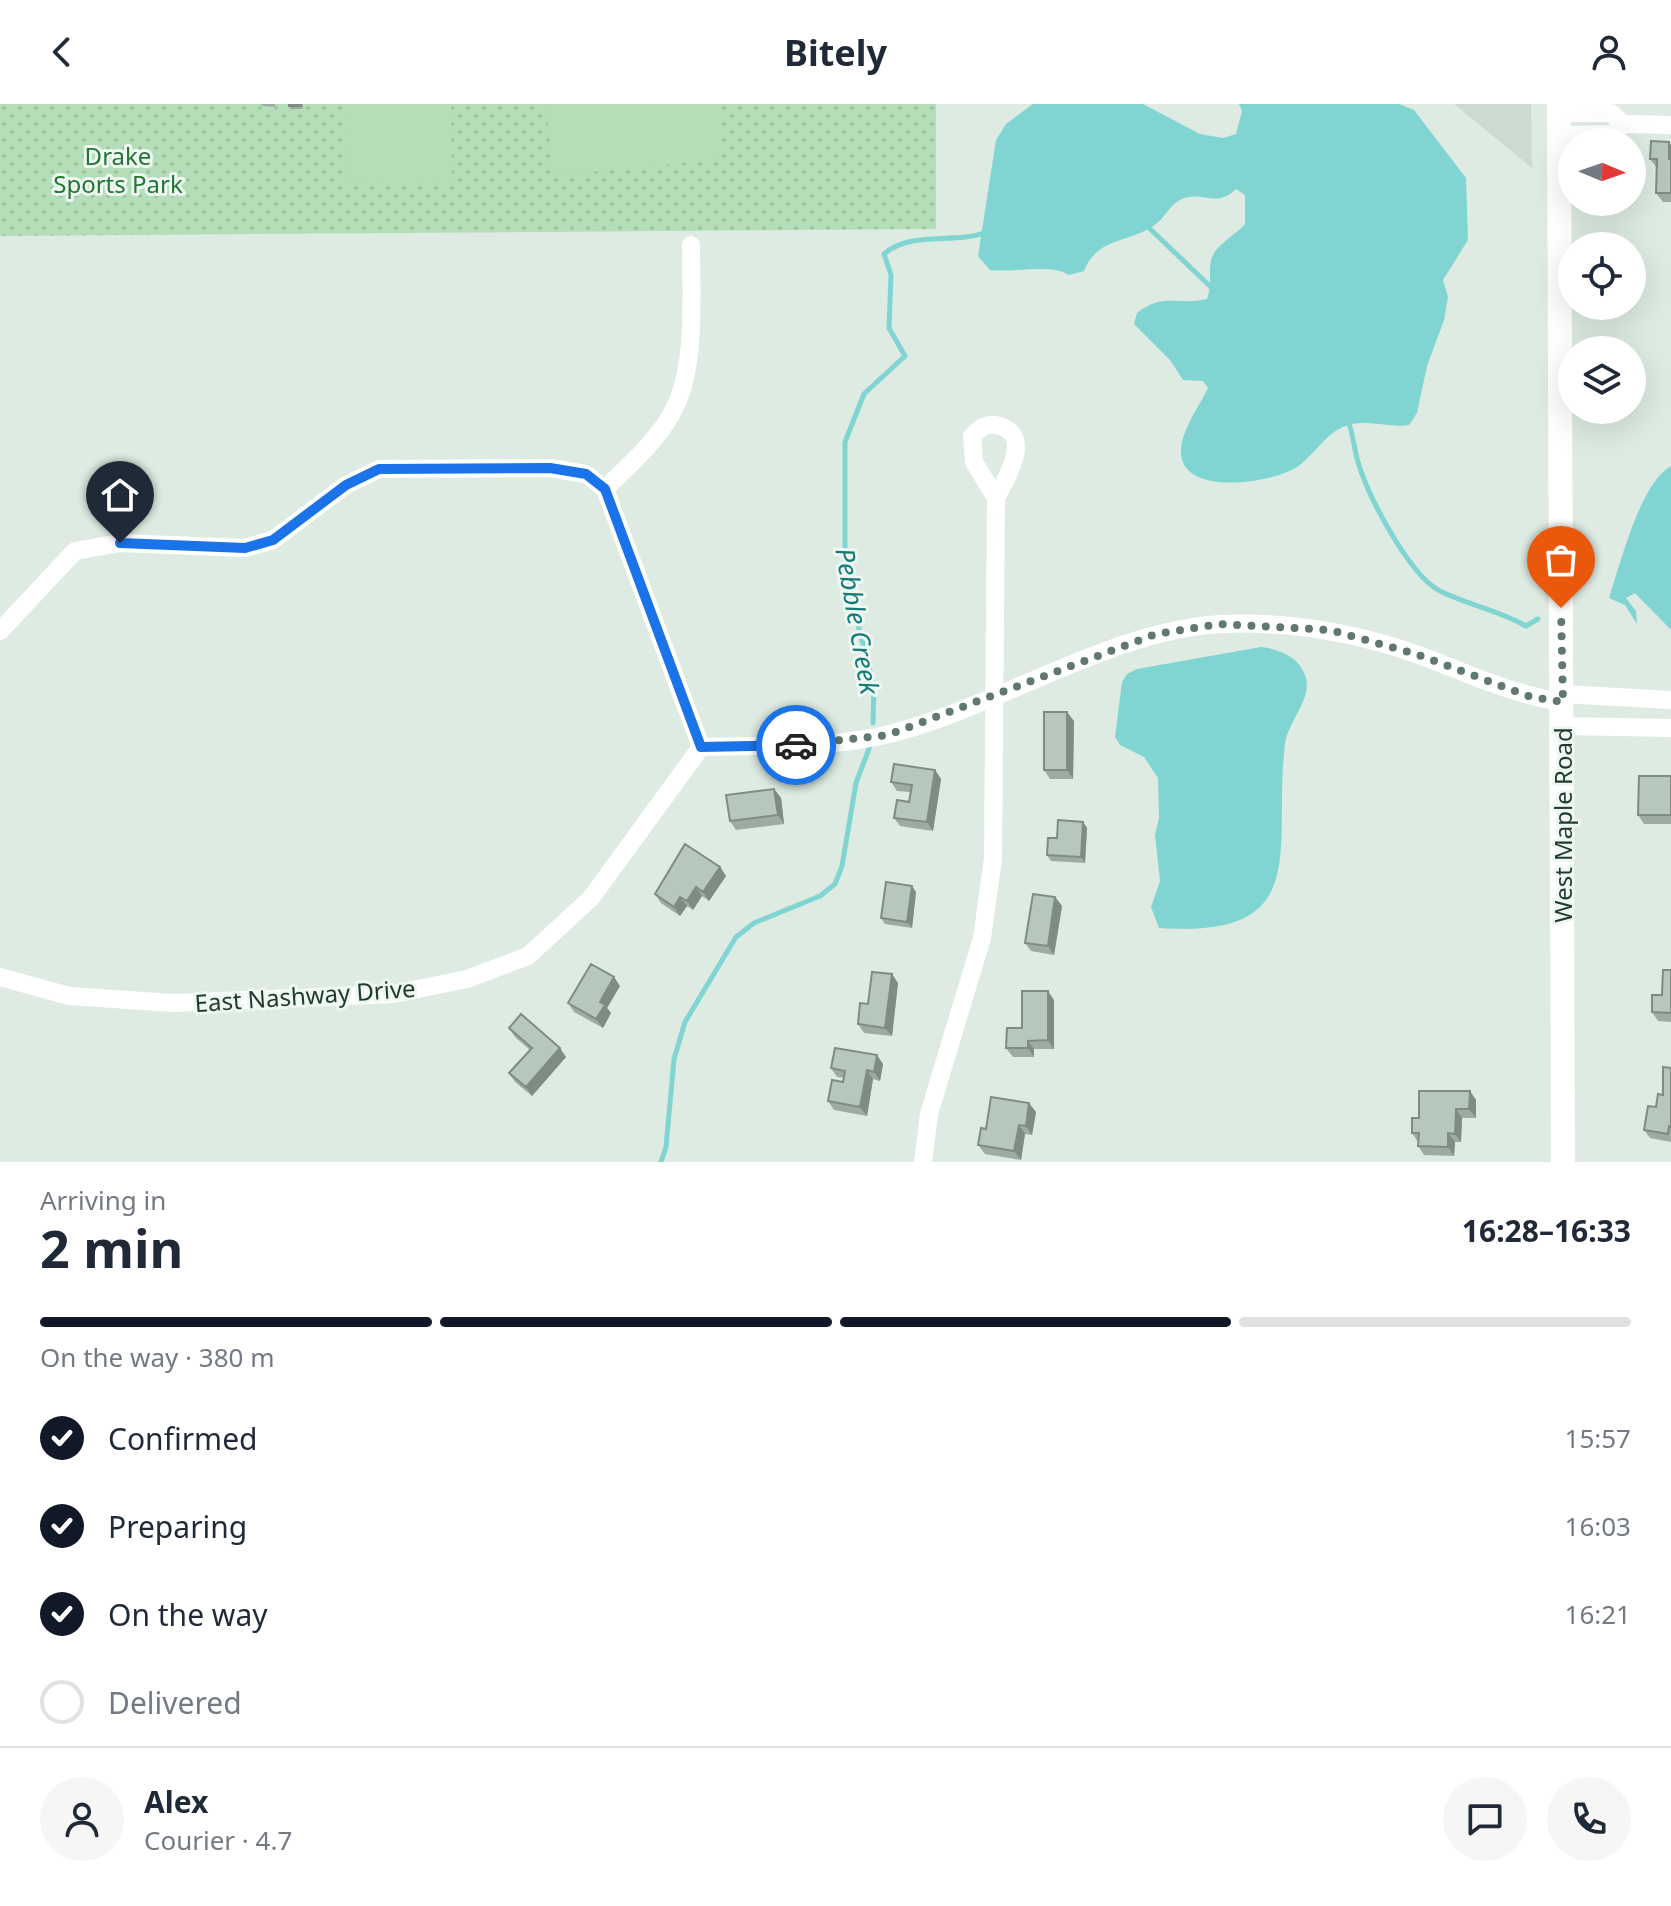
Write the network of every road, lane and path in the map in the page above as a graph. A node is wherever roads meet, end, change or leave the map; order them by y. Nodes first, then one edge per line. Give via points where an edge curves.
1 (1559, 117) edge
2 (1671, 125) edge
3 (691, 245) dead end
4 (605, 489) junction
5 (996, 498) dead end
6 (0, 631) edge
7 (995, 697) junction
8 (1563, 698) junction
9 (1671, 700) edge
10 (1562, 726) junction
11 (1671, 728) edge
12 (701, 747) junction
13 (0, 977) edge
14 (923, 1162) edge
15 (1563, 1162) edge

1 - 2 street via 1611,113 1623,124
1 - 8 main road, West Maple Road
3 - 4 street via 692,345 672,413 644,451
4 - 6 street via 586,474 550,468 379,469 346,485 273,540 245,548 120,543 75,551
4 - 12 street
5 - 7 street
7 - 8 street via 1156,634 1220,624 1274,624 1330,630 1416,654 1531,697
7 - 12 street via 888,735
7 - 14 street via 993,859 982,938 929,1114
8 - 9 street
8 - 10 main road, West Maple Road
10 - 11 street
10 - 15 main road, West Maple Road
12 - 13 street, East Nashway Drive via 591,898 528,956 467,979 393,994 173,1003 69,996

